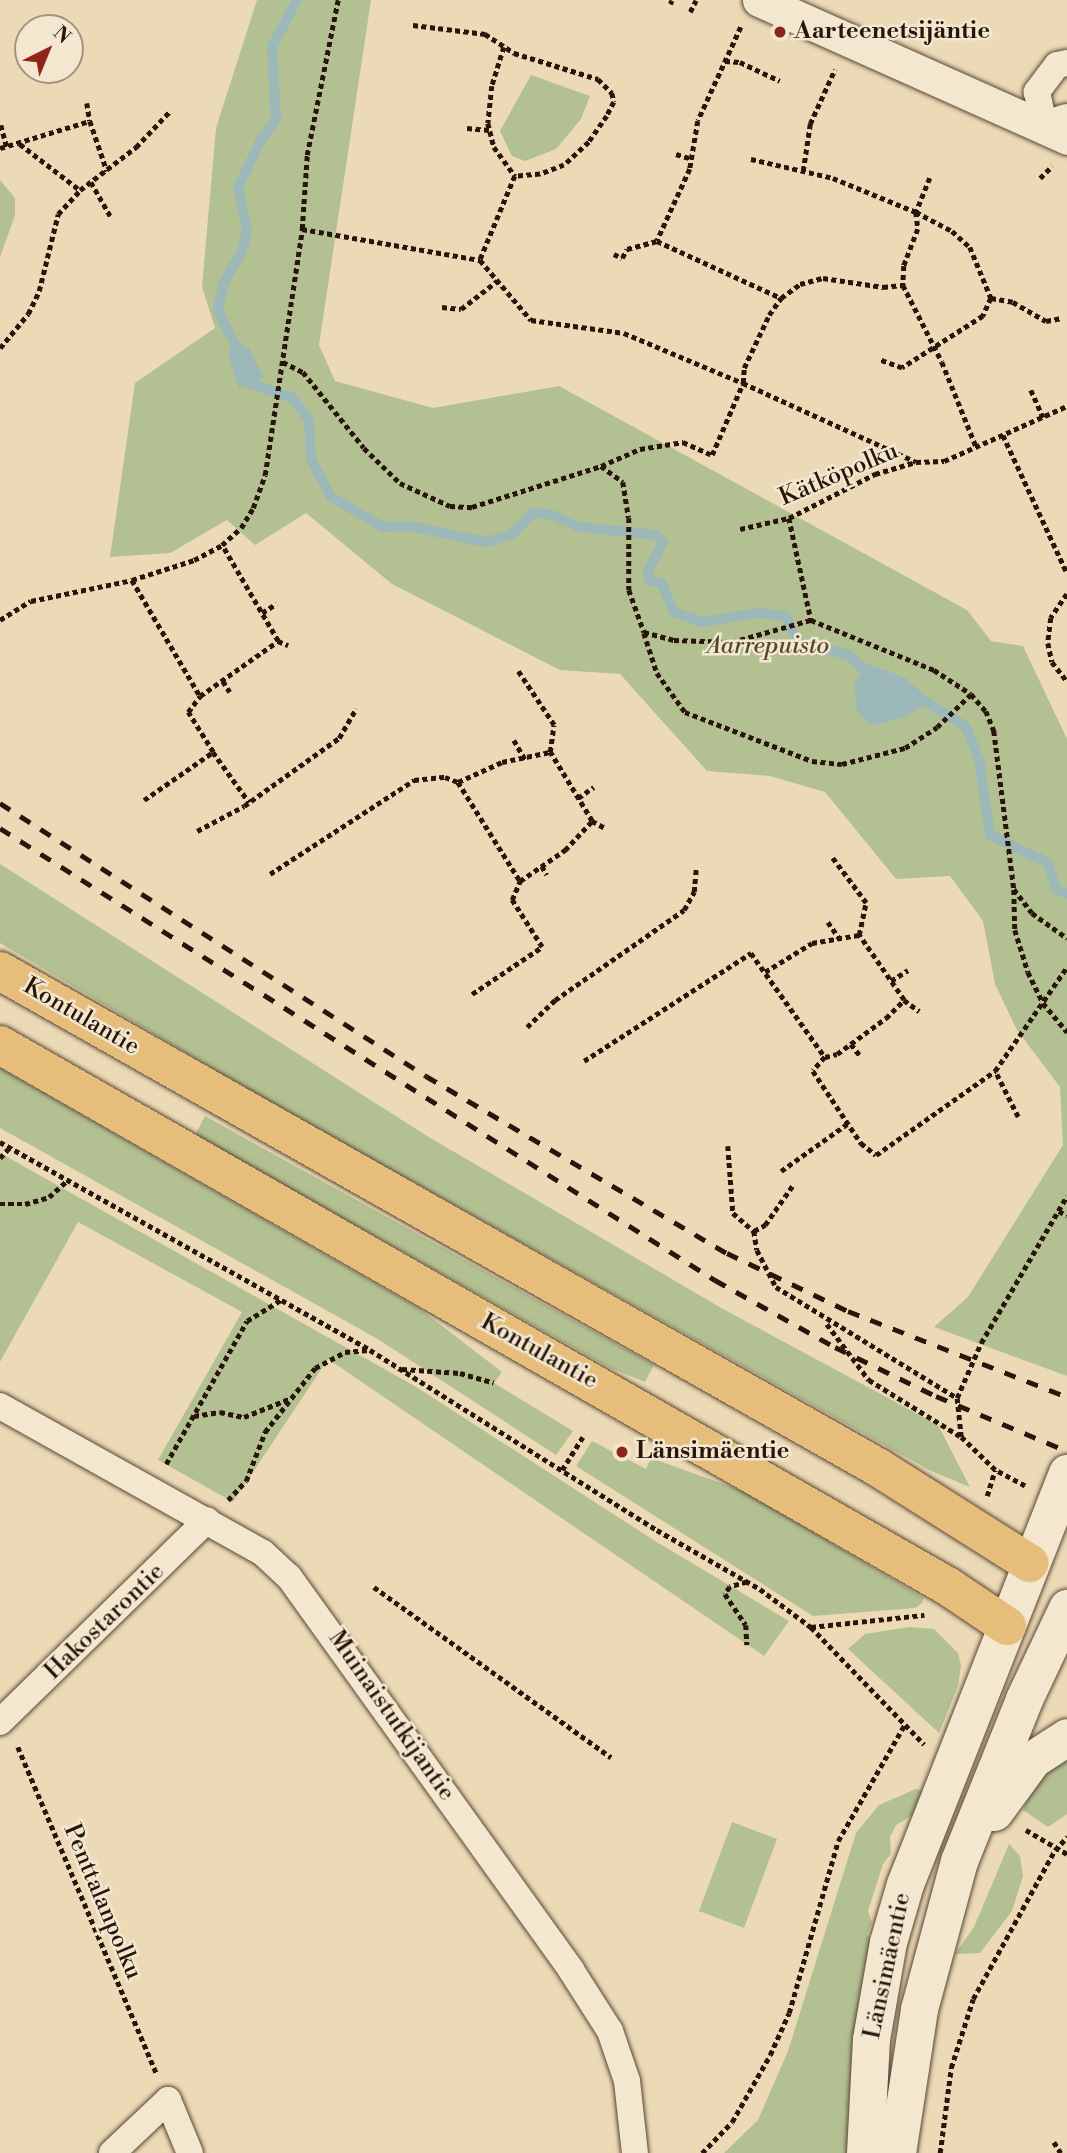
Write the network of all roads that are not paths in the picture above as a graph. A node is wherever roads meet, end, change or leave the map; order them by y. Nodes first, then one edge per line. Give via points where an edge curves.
1 (752, 8) edge
2 (1067, 63) edge
3 (1059, 127) edge
4 (0, 971) edge
5 (0, 1045) edge
6 (0, 1406) edge
7 (1067, 1473) edge
8 (207, 1520) junction
9 (1029, 1563) junction
10 (1067, 1593) edge
11 (1067, 1608) edge
12 (1007, 1626) junction
13 (1056, 1666) edge
14 (3, 1719) edge
15 (1067, 1737) edge
16 (959, 1861) junction
17 (112, 2153) edge
18 (190, 2153) edge
19 (635, 2153) edge
20 (865, 2153) edge
21 (897, 2153) edge

1 - 3 street
2 - 3 street via 1057,65 1037,92
4 - 9 main road, Kontulantie via 879,1468
5 - 12 main road, Kontulantie via 949,1587
6 - 8 street, Muinaistutkijantie
7 - 9 main road, Länsimäentie
8 - 14 street, Hakostarontie
8 - 19 street, Muinaistutkijantie via 263,1553 315,1608 571,1970 619,2052 635,2125
9 - 10 main road, Kontulantie
9 - 12 main road, Länsimäentie
11 - 13 main road, Länsimäentie
12 - 13 main road, Kontulantie
12 - 20 main road, Länsimäentie via 905,1884 888,1942 871,2039
13 - 16 main road, Länsimäentie
15 - 16 main road via 1033,1759
16 - 21 main road, Länsimäentie via 919,2009
17 - 18 street via 168,2100

